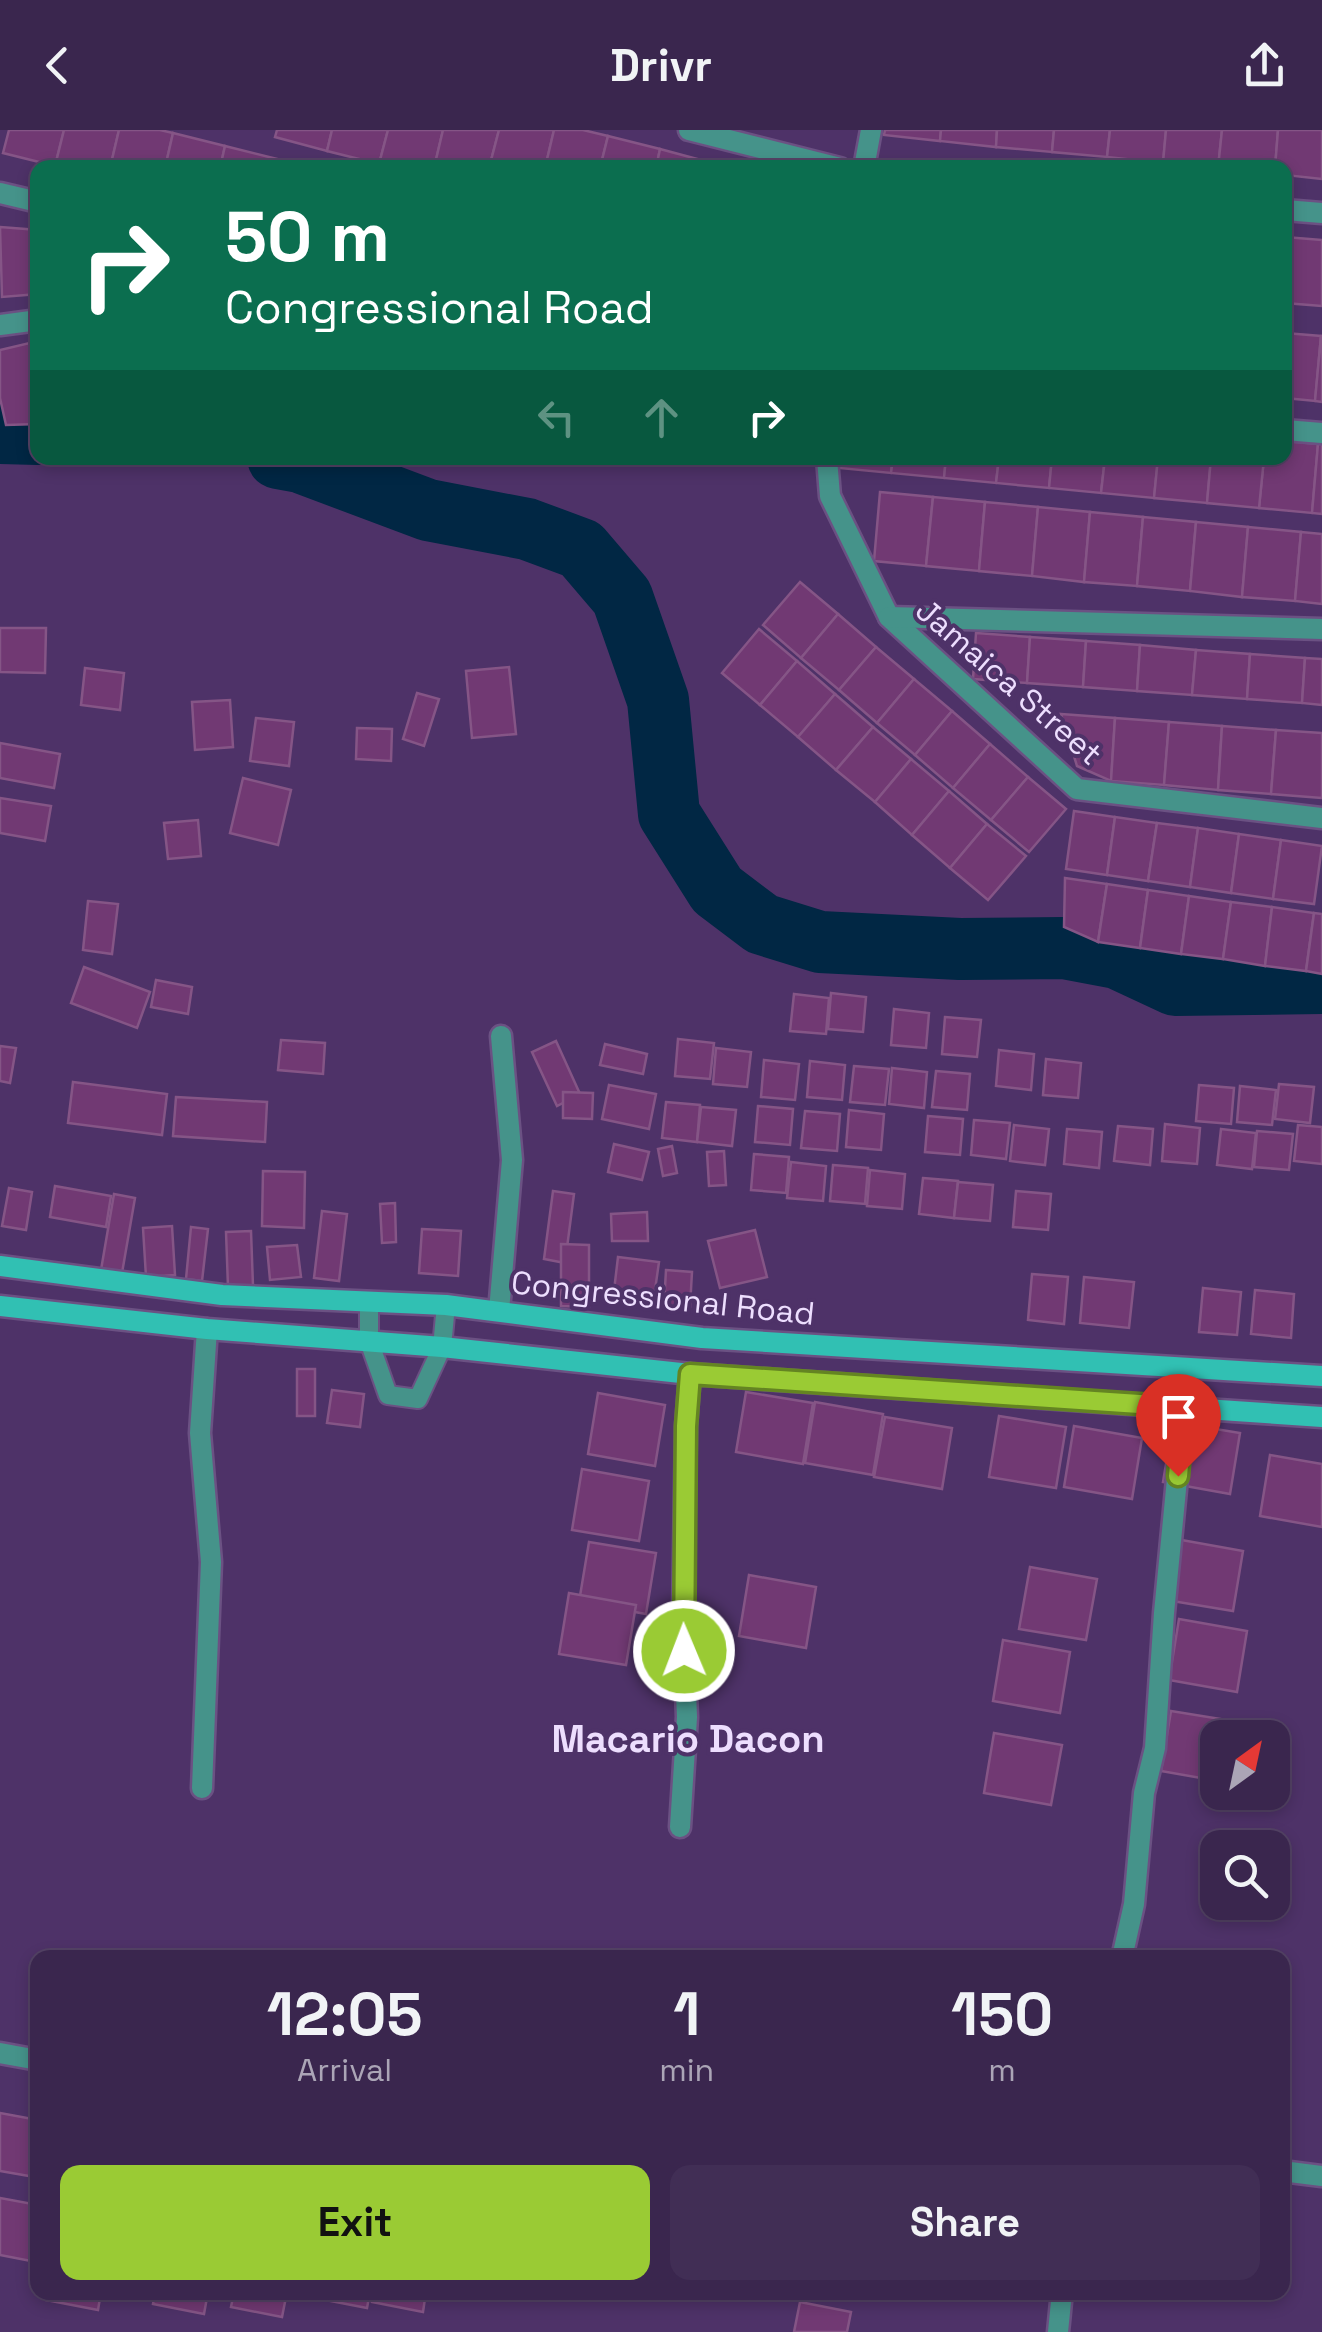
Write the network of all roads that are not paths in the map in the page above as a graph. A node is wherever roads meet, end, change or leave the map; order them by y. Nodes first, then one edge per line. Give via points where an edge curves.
1 (689, 130) edge
2 (870, 130) edge
3 (808, 160) edge
4 (865, 160) edge
5 (0, 192) edge
6 (30, 200) edge
7 (1292, 211) edge
8 (1322, 213) edge
9 (30, 320) edge
10 (0, 325) edge
11 (1292, 431) edge
12 (1322, 433) edge
13 (827, 465) edge
14 (889, 617) junction
15 (1322, 629) edge
16 (1322, 818) edge
17 (500, 1036) dead end
18 (0, 1266) edge
19 (369, 1302) junction
20 (0, 1306) edge
21 (446, 1306) junction
22 (499, 1311) junction
23 (207, 1329) junction
24 (369, 1340) junction
25 (442, 1347) junction
26 (690, 1374) junction
27 (1322, 1376) edge
28 (1184, 1407) junction
29 (1322, 1416) edge
30 (202, 1788) dead end
31 (680, 1828) dead end
32 (1124, 1950) edge
33 (0, 2052) edge
34 (30, 2058) edge
35 (1290, 2172) edge
36 (1322, 2176) edge
37 (1061, 2300) edge
38 (1058, 2332) edge

1 - 3 street
2 - 4 street
5 - 6 street
7 - 8 street
9 - 10 street
11 - 12 street
13 - 14 street, Jamaica Street via 830,496
14 - 15 street
14 - 16 street, Jamaica Street via 1077,790
17 - 22 street via 512,1160
18 - 19 main road, Congressional Road via 222,1294
19 - 21 main road, Congressional Road
19 - 24 lane
20 - 23 main road
21 - 22 main road, Congressional Road
21 - 25 lane
22 - 27 main road, Congressional Road via 702,1338
23 - 24 main road
23 - 30 street via 200,1433 211,1591
24 - 25 main road
24 - 25 lane via 388,1394 418,1399
25 - 26 main road
26 - 28 main road
26 - 31 street
28 - 29 main road
28 - 32 street via 1156,1748
33 - 34 street
35 - 36 street
37 - 38 street

